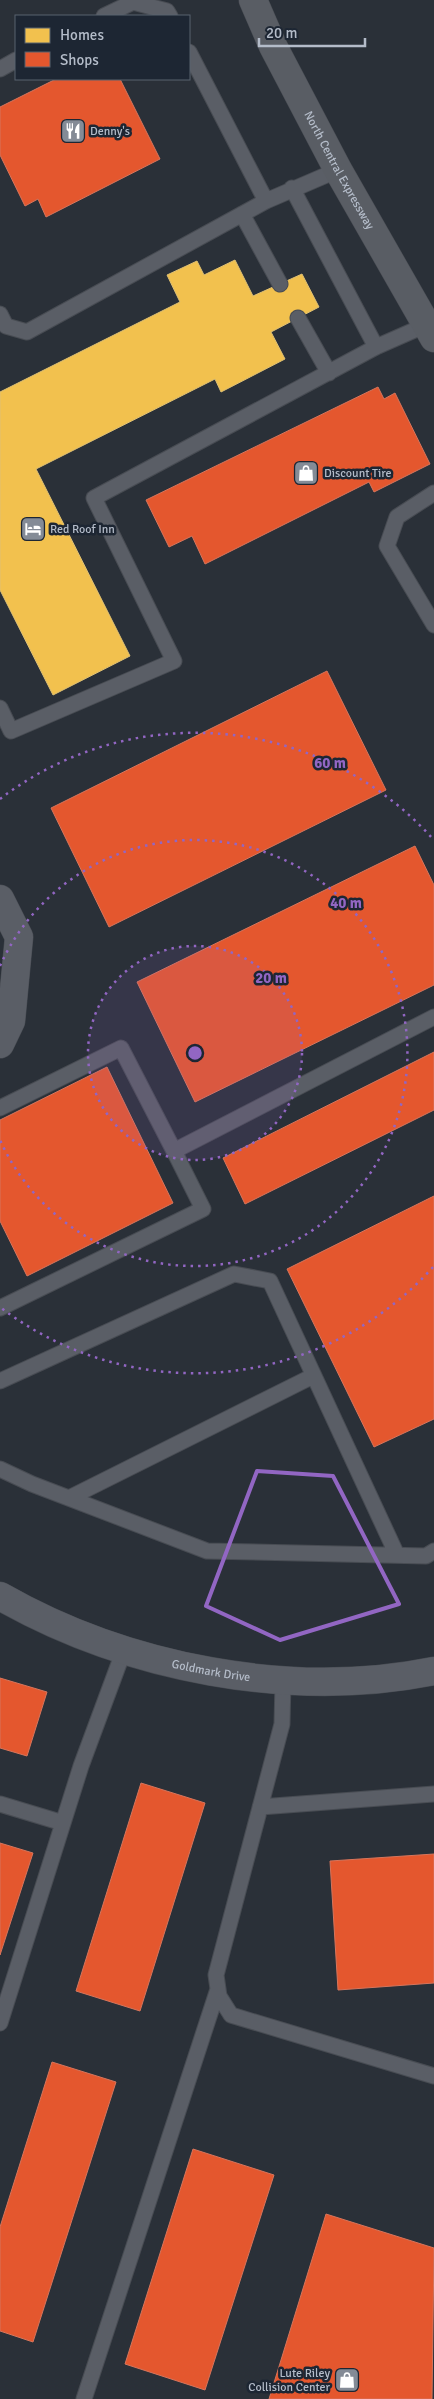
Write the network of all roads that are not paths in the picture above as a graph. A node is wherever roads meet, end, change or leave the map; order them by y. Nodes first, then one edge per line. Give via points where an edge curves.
1 (254, 0) edge
2 (276, 0) edge
3 (106, 15) edge
4 (169, 15) edge
5 (273, 46) junction
6 (190, 54) edge
7 (15, 61) edge
8 (0, 69) edge
9 (338, 170) junction
10 (292, 188) junction
11 (266, 202) junction
12 (242, 214) junction
13 (280, 284) dead end
14 (0, 314) edge
15 (298, 318) dead end
16 (430, 331) edge
17 (376, 347) junction
18 (329, 373) junction
19 (434, 493) edge
20 (434, 625) edge
21 (0, 708) edge
22 (0, 899) edge
23 (434, 1017) edge
24 (0, 1044) edge
25 (0, 1108) edge
26 (174, 1151) junction
27 (0, 1308) edge
28 (313, 1376) junction
29 (0, 1381) edge
30 (0, 1469) edge
31 (69, 1498) junction
32 (434, 1551) edge
33 (396, 1556) junction
34 (0, 1596) edge
35 (124, 1650) junction
36 (434, 1671) edge
37 (283, 1681) junction
38 (434, 1794) edge
39 (0, 1804) edge
40 (260, 1806) junction
41 (63, 1823) junction
42 (218, 1989) junction
43 (0, 2023) edge
44 (434, 2076) edge
45 (84, 2399) edge

1 - 5 main road, North Central Expressway
2 - 5 main road
3 - 4 lane via 133,2 167,11
5 - 9 main road, North Central Expressway
6 - 11 lane
7 - 8 lane
9 - 10 lane
9 - 16 main road, North Central Expressway
10 - 11 lane
10 - 17 lane
11 - 12 lane
12 - 13 lane
12 - 14 lane via 27,332 6,326
15 - 18 lane
16 - 17 lane
17 - 18 lane
18 - 21 lane via 94,498 174,661 11,731
19 - 20 lane via 397,516 387,546
22 - 24 street via 19,937 11,1021
23 - 26 lane
25 - 26 lane via 121,1048
26 - 27 lane via 203,1209
28 - 29 lane via 270,1281 234,1274
28 - 31 lane
28 - 33 lane
30 - 31 lane
31 - 33 lane via 207,1551
32 - 33 lane via 426,1556
34 - 35 street, Goldmark Drive via 62,1627
35 - 37 street, Goldmark Drive via 231,1675
35 - 41 lane
36 - 37 street, Goldmark Drive via 386,1680
37 - 40 lane via 282,1724
38 - 40 lane
39 - 41 lane
40 - 42 lane via 216,1975
41 - 43 lane
42 - 44 lane via 231,2015
42 - 45 lane

